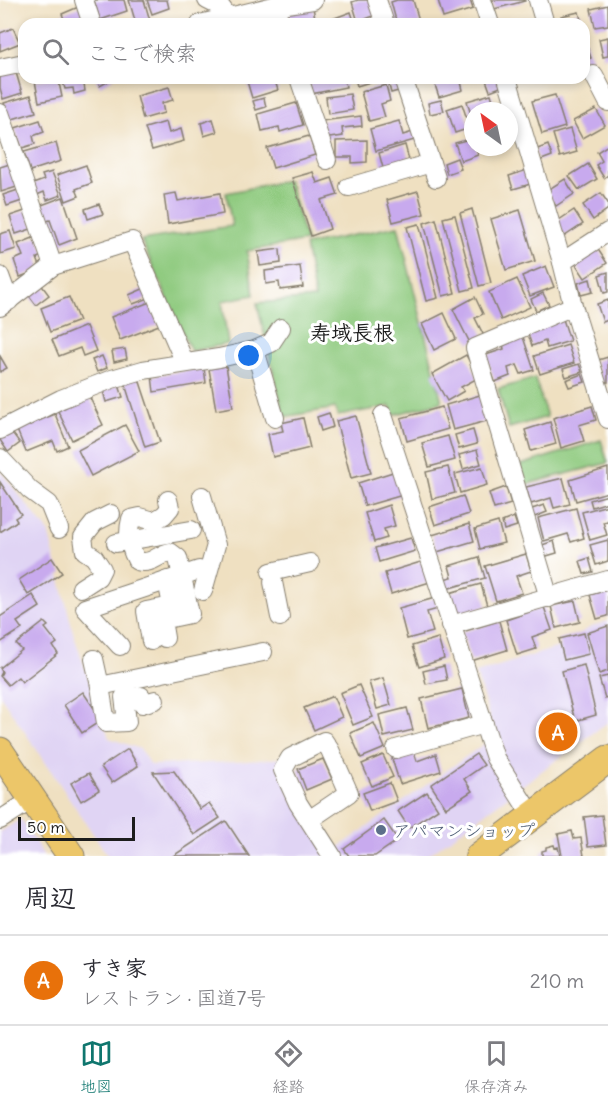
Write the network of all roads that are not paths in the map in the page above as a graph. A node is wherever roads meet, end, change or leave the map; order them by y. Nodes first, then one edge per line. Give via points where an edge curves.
1 (84, 0) edge
2 (207, 0) edge
3 (313, 0) edge
4 (376, 0) edge
5 (482, 0) edge
6 (538, 0) edge
7 (274, 6) junction
8 (90, 18) edge
9 (229, 18) joint
10 (279, 18) edge
11 (383, 18) edge
12 (488, 18) edge
13 (543, 18) edge
14 (18, 64) edge
15 (0, 68) edge
16 (594, 75) dead end
17 (301, 84) edge
18 (405, 84) edge
19 (514, 84) edge
20 (608, 102) edge
21 (0, 113) edge
22 (6, 149) edge
23 (327, 160) dead end
24 (350, 187) dead end
25 (608, 232) edge
26 (562, 262) junction
27 (53, 266) junction
28 (0, 276) edge
29 (4, 304) edge
30 (573, 306) junction
31 (281, 328) dead end
32 (255, 350) junction
33 (185, 363) junction
34 (605, 399) edge
35 (383, 415) dead end
36 (275, 418) dead end
37 (608, 419) edge
38 (0, 430) edge
39 (0, 458) edge
40 (202, 496) dead end
41 (168, 500) dead end
42 (111, 514) dead end
43 (59, 529) dead end
44 (191, 530) dead end
45 (123, 542) junction
46 (310, 563) dead end
47 (183, 575) junction
48 (608, 580) edge
49 (81, 588) dead end
50 (203, 591) dead end
51 (549, 598) junction
52 (280, 617) dead end
53 (452, 625) junction
54 (158, 639) dead end
55 (120, 646) dead end
56 (263, 652) dead end
57 (94, 659) dead end
58 (100, 686) junction
59 (155, 700) dead end
60 (484, 724) junction
61 (396, 749) dead end
62 (0, 751) edge
63 (608, 759) edge
64 (33, 799) junction
65 (532, 816) junction
66 (0, 820) edge
67 (309, 820) dead end
68 (71, 856) edge
69 (332, 856) edge
70 (480, 856) edge

1 - 8 street
2 - 9 street via 221,7
3 - 7 street
4 - 11 street
5 - 12 street
6 - 13 street
7 - 9 street
7 - 10 street
14 - 15 street
16 - 20 street
17 - 23 street
18 - 24 street via 433,170
19 - 26 street
21 - 22 street
22 - 27 street
25 - 26 street
26 - 30 street
27 - 29 street
27 - 33 street via 132,241
28 - 29 street
30 - 34 street
30 - 51 street via 475,348
31 - 32 street via 271,343
32 - 33 street
32 - 36 street
33 - 38 street via 112,379
34 - 37 street
35 - 53 street
39 - 43 street via 49,504
40 - 50 street via 219,530
41 - 45 street via 170,508 154,521 131,519
42 - 49 street via 94,522 83,537 85,550 102,569 98,577
44 - 45 street
45 - 47 street via 137,561 146,563 171,552 178,558
46 - 52 street via 272,577
47 - 54 street via 172,606 146,611
47 - 55 street via 85,608
48 - 51 street
51 - 53 street
53 - 60 street
56 - 58 street
57 - 58 street
58 - 59 street via 106,723 128,722 124,697 141,696 142,704
60 - 61 street
60 - 65 street via 495,758
62 - 64 highway
63 - 65 highway
64 - 66 street
64 - 68 highway
65 - 70 highway
67 - 69 street

